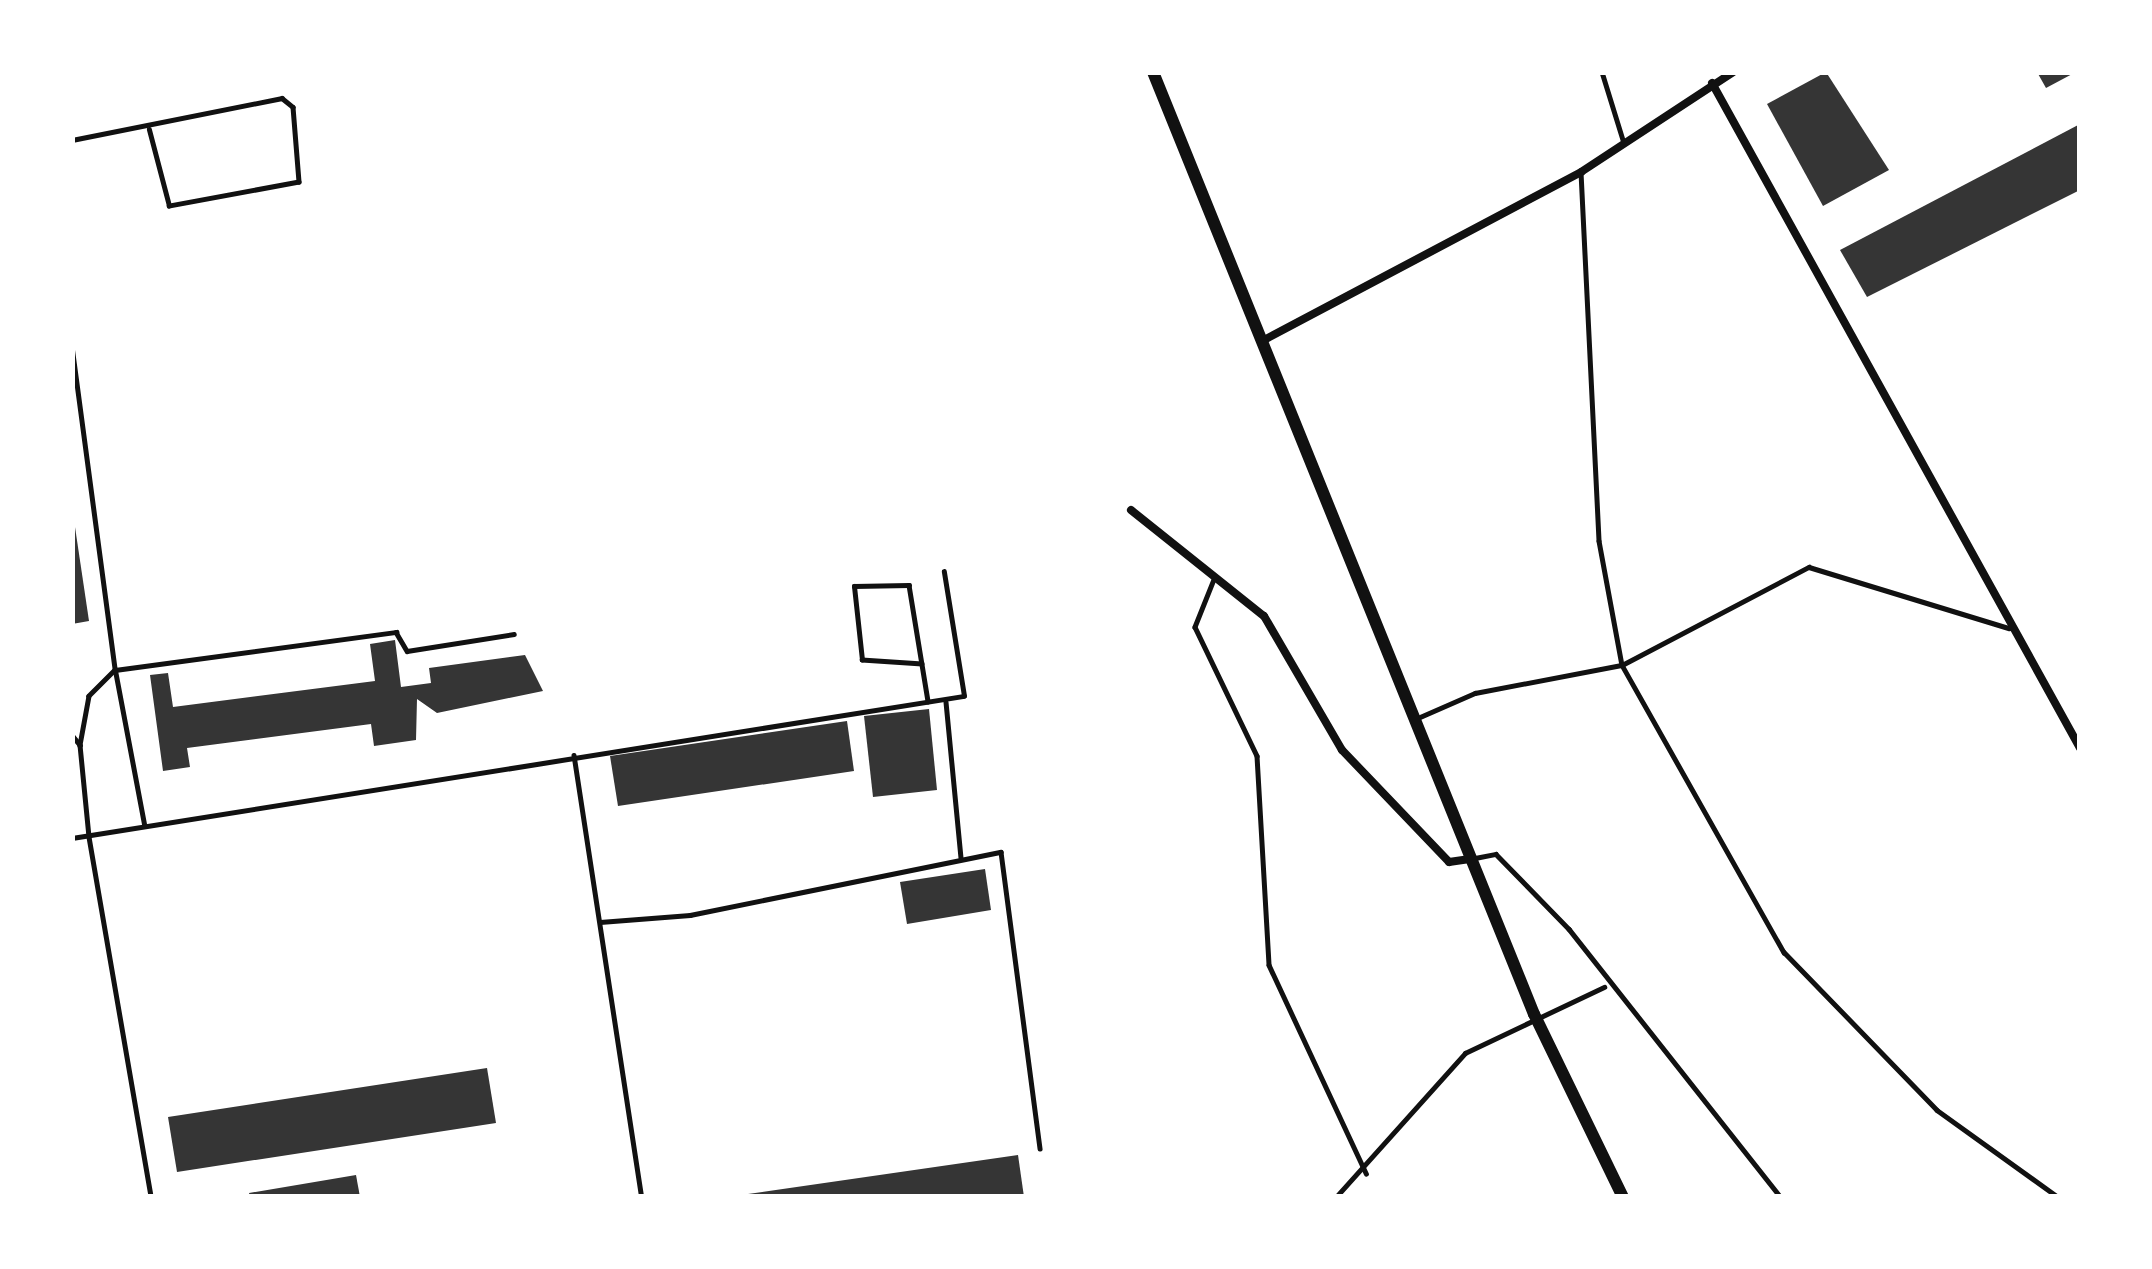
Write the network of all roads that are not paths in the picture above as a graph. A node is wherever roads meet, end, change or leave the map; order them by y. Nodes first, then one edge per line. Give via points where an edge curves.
1 (1153, 72) edge
2 (1602, 72) edge
3 (1733, 72) edge
4 (1712, 83) junction
5 (148, 130) junction
6 (72, 140) edge
7 (1623, 140) junction
8 (1581, 172) junction
9 (1264, 340) junction
10 (72, 346) edge
11 (1131, 510) dead end
12 (944, 572) dead end
13 (1217, 574) junction
14 (2009, 628) junction
15 (514, 634) dead end
16 (922, 664) junction
17 (1622, 665) junction
18 (115, 670) junction
19 (945, 699) junction
20 (928, 701) junction
21 (1414, 719) junction
22 (72, 735) edge
23 (80, 745) junction
24 (2080, 748) edge
25 (574, 755) junction
26 (144, 824) junction
27 (89, 837) junction
28 (72, 838) edge
29 (962, 857) junction
30 (1470, 859) junction
31 (600, 922) junction
32 (1606, 986) junction
33 (1534, 1014) junction
34 (1040, 1148) dead end
35 (1366, 1173) junction
36 (152, 1197) edge
37 (642, 1197) edge
38 (1336, 1197) edge
39 (1623, 1197) edge
40 (1781, 1197) edge
41 (2058, 1197) edge

1 - 9 main road
2 - 7 lane
3 - 4 street
4 - 7 street
4 - 14 street
5 - 5 lane via 169,206 299,182 293,106 282,98
5 - 6 lane
7 - 8 street
8 - 9 street
8 - 17 lane via 1599,542
9 - 21 main road
10 - 18 lane
11 - 13 street
12 - 19 lane via 964,696
13 - 30 street via 1264,616 1342,751 1449,862
13 - 35 lane via 1195,627 1257,756 1269,965
14 - 17 lane via 1809,567
14 - 24 street
15 - 18 lane via 407,651 396,632
16 - 16 lane via 909,585 854,586 862,660
16 - 20 lane
17 - 21 lane via 1474,693
17 - 41 lane via 1784,952 1936,1111
18 - 23 lane via 89,696
18 - 26 lane
19 - 20 lane
19 - 29 lane
20 - 25 lane
21 - 30 main road
22 - 23 lane
23 - 27 lane
25 - 26 lane
25 - 31 lane
26 - 27 lane
27 - 28 lane
27 - 36 lane
29 - 31 lane via 690,915
29 - 34 lane via 1001,852
30 - 32 lane via 1496,854 1570,929
30 - 33 main road
31 - 37 lane
32 - 33 lane
32 - 40 lane
33 - 35 lane via 1465,1053
33 - 39 main road
35 - 38 lane

